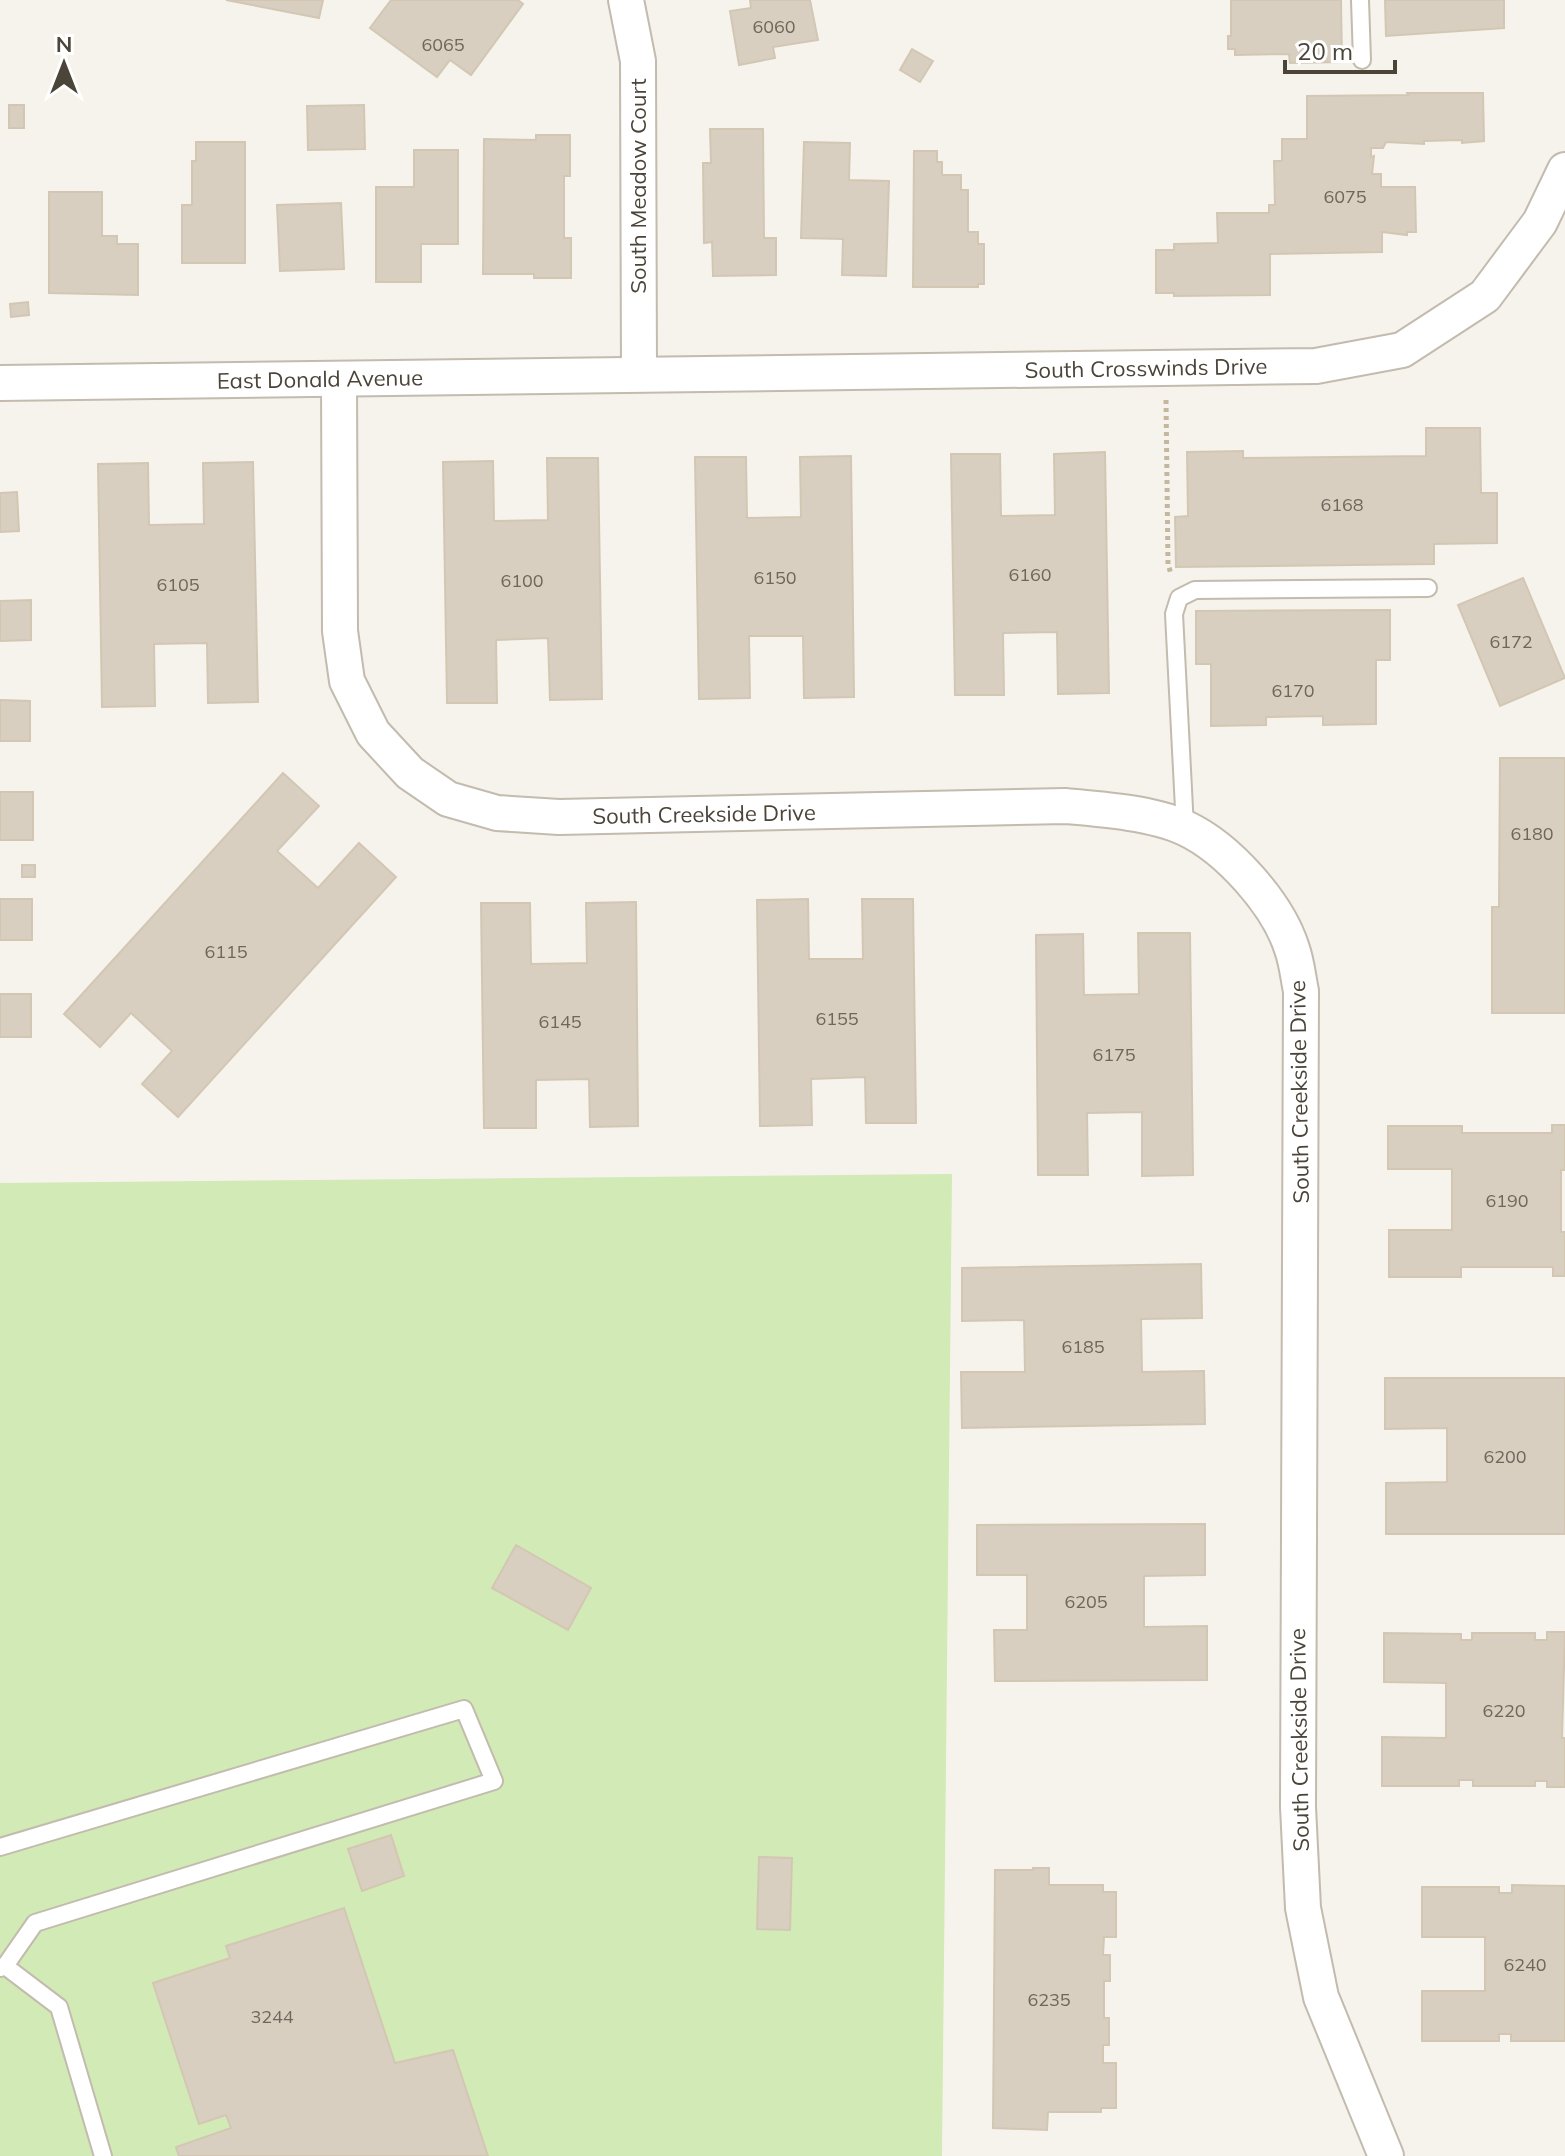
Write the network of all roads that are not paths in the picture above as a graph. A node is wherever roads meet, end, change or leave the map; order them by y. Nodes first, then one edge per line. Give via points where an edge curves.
1 (626, 0) edge
2 (1360, 0) edge
3 (1362, 60) dead end
4 (1565, 170) edge
5 (639, 373) junction
6 (339, 380) junction
7 (0, 383) edge
8 (1428, 588) dead end
9 (1185, 828) junction
10 (0, 1847) edge
11 (3, 1967) edge
12 (103, 2156) edge
13 (1386, 2156) edge

1 - 5 street, South Meadow Court via 638,61
2 - 3 lane
4 - 5 street, South Crosswinds Drive via 1540,222 1485,296 1402,350 1316,366
5 - 6 street, East Donald Avenue
6 - 7 street, East Donald Avenue
6 - 9 street, South Creekside Drive via 340,631 347,681 373,733 410,773 448,799 497,813 559,817 1065,806 1125,812
8 - 9 lane via 1195,590 1179,598 1174,614
9 - 13 street, South Creekside Drive via 1233,861 1271,905 1292,948 1301,991 1298,1807 1303,1908 1321,1997
10 - 11 lane via 464,1709 494,1781 35,1923
11 - 12 lane via 59,2007

